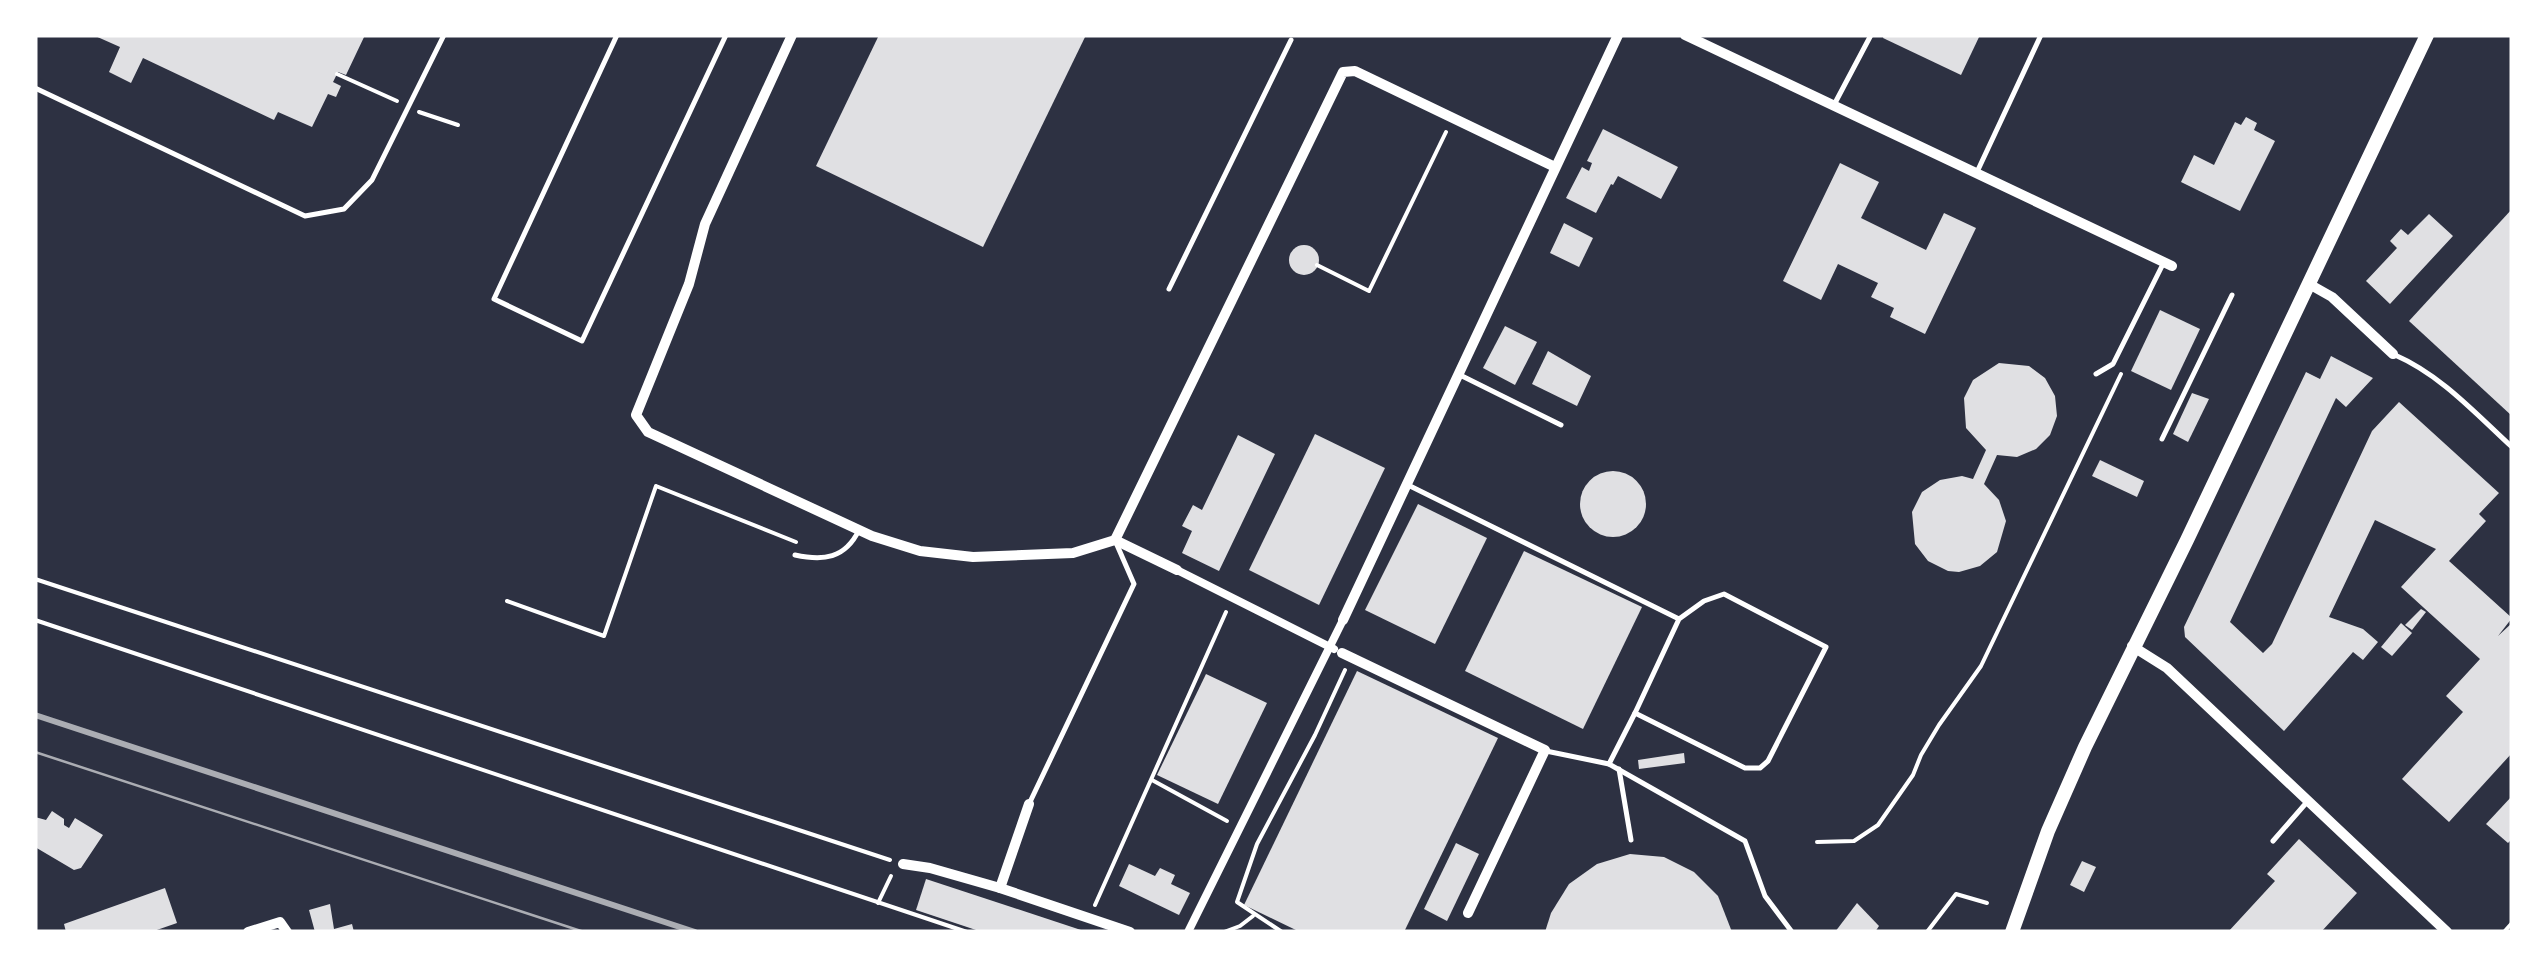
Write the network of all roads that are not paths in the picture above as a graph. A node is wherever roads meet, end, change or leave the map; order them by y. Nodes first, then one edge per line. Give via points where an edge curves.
1 (444, 35) edge
2 (617, 35) edge
3 (726, 35) edge
4 (792, 35) edge
5 (1618, 35) edge
6 (1685, 35) edge
7 (1870, 35) edge
8 (2041, 35) edge
9 (2427, 35) edge
10 (1290, 40) dead end
11 (35, 88) edge
12 (1833, 106) junction
13 (1556, 166) junction
14 (1976, 174) junction
15 (2168, 264) joint
16 (2309, 284) junction
17 (1169, 289) dead end
18 (2232, 295) dead end
19 (2393, 354) joint
20 (1458, 373) junction
21 (2096, 374) dead end
22 (1561, 426) dead end
23 (2162, 439) dead end
24 (2512, 447) edge
25 (1405, 484) junction
26 (859, 530) junction
27 (1115, 540) junction
28 (794, 555) dead end
29 (1177, 570) joint
30 (1679, 619) junction
31 (1343, 620) joint
32 (2132, 646) junction
33 (1330, 647) junction
34 (1346, 655) joint
35 (1636, 713) junction
36 (1545, 750) junction
37 (1610, 764) junction
38 (1619, 769) junction
39 (2308, 801) junction
40 (1028, 804) joint
41 (1632, 840) dead end
42 (2272, 841) dead end
43 (903, 864) road end
44 (1000, 888) junction
45 (1468, 913) dead end
46 (284, 927) edge
47 (248, 932) edge
48 (1130, 932) edge
49 (1188, 932) edge
50 (1792, 932) edge
51 (2012, 932) edge
52 (2447, 932) edge

1 - 11 lane via 372,180 344,209 305,216
2 - 3 lane via 494,300 582,340
4 - 26 street via 705,224 689,284 636,415 648,432
5 - 13 street
6 - 12 street
7 - 12 lane
8 - 14 lane
9 - 16 main road
10 - 17 lane
12 - 14 street
13 - 20 street
13 - 27 street via 1355,71 1340,75
14 - 15 street
15 - 21 lane via 2114,364
16 - 19 street
16 - 32 main road
18 - 23 lane
19 - 24 lane via 2434,377
20 - 22 lane
20 - 25 street
25 - 30 lane
25 - 31 street
26 - 27 street via 920,552 973,557 1073,552
26 - 28 lane via 826,559
27 - 29 street
27 - 40 lane via 1134,584
29 - 33 street
30 - 35 lane
30 - 35 lane via 1724,594 1826,647 1760,768 1745,768
31 - 33 street
32 - 39 street via 2168,668
32 - 51 main road via 2048,831
33 - 34 street
33 - 49 street
34 - 36 street
35 - 37 lane
36 - 37 lane
36 - 45 street
37 - 38 lane
38 - 41 lane
38 - 50 lane via 1745,841 1765,896
39 - 42 lane
39 - 52 street
40 - 44 street
43 - 44 street
44 - 48 street
46 - 47 street

